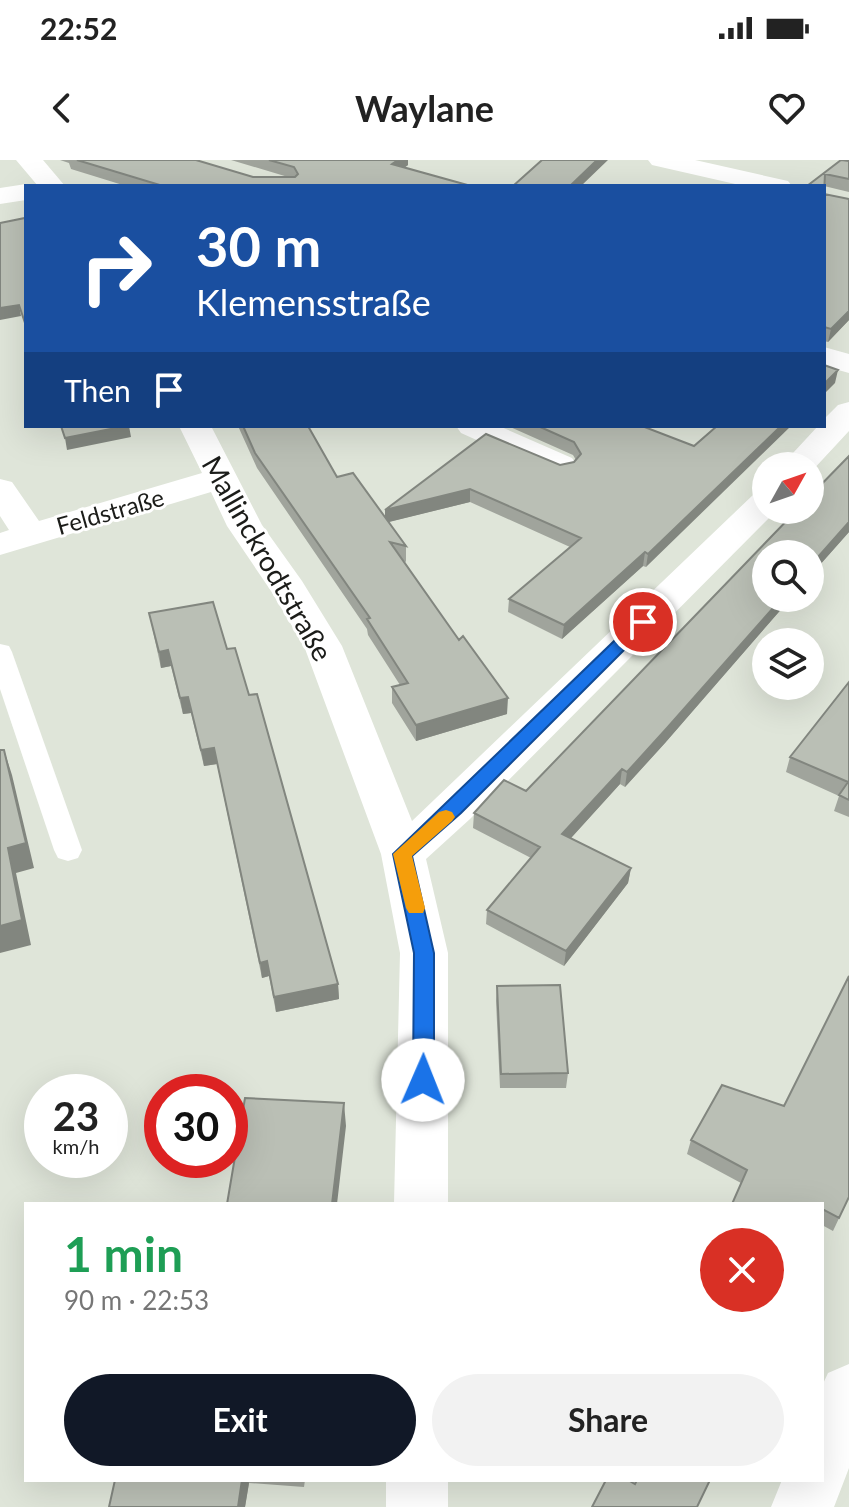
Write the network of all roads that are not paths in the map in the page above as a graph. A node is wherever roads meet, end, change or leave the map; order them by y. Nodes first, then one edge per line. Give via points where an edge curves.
1 (29, 160) edge
2 (661, 160) edge
3 (50, 184) edge
4 (770, 184) edge
5 (24, 192) edge
6 (0, 196) edge
7 (826, 357) edge
8 (849, 364) edge
9 (849, 412) edge
10 (196, 428) edge
11 (477, 428) edge
12 (811, 452) edge
13 (560, 465) edge
14 (219, 479) junction
15 (0, 489) edge
16 (752, 515) edge
17 (15, 539) edge
18 (0, 652) edge
19 (68, 850) dead end
20 (403, 854) junction
21 (421, 1202) edge
22 (849, 1394) edge
23 (824, 1454) edge
24 (417, 1482) edge
25 (813, 1482) edge
26 (417, 1507) edge
27 (802, 1507) edge

1 - 3 street
2 - 4 street
5 - 6 street
7 - 8 street
9 - 12 street
10 - 14 street, Mallinckrodtstraße
11 - 13 street
14 - 17 street, Feldstraße
14 - 20 street, Mallinckrodtstraße via 323,646
15 - 17 street
16 - 20 street
18 - 19 lane
20 - 21 street, Mallinckrodtstraße via 424,953
22 - 23 street
24 - 26 street
25 - 27 street

